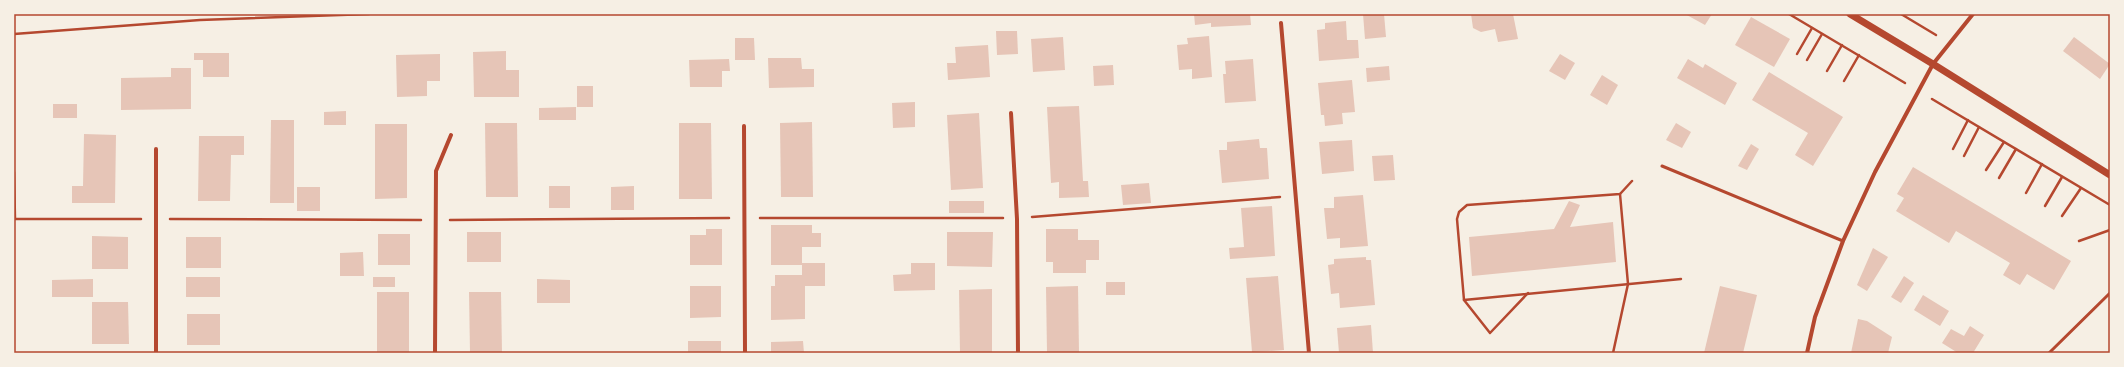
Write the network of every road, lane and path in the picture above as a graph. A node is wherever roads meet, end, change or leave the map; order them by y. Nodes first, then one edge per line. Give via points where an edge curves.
1 (369, 14) edge
2 (1788, 14) edge
3 (1850, 14) edge
4 (1901, 14) edge
5 (1972, 14) edge
6 (1281, 23) dead end
7 (1812, 28) junction
8 (14, 34) edge
9 (1822, 34) junction
10 (1949, 42) junction
11 (1842, 45) junction
12 (1797, 54) dead end
13 (1859, 55) junction
14 (1807, 60) dead end
15 (1933, 64) junction
16 (1827, 71) dead end
17 (1844, 81) dead end
18 (1918, 90) junction
19 (1011, 113) dead end
20 (1968, 120) junction
21 (744, 126) dead end
22 (1979, 127) junction
23 (451, 135) dead end
24 (2004, 142) junction
25 (156, 149) dead end
26 (1952, 149) dead end
27 (2016, 149) junction
28 (1964, 156) dead end
29 (2042, 164) junction
30 (1662, 166) dead end
31 (1986, 170) dead end
32 (14, 172) edge
33 (2110, 175) edge
34 (2062, 177) junction
35 (1999, 178) dead end
36 (1632, 181) dead end
37 (2080, 188) junction
38 (2026, 193) dead end
39 (1620, 194) junction
40 (1295, 195) junction
41 (2110, 205) edge
42 (2045, 206) dead end
43 (2062, 216) dead end
44 (157, 218) junction
45 (744, 218) junction
46 (1017, 218) junction
47 (436, 220) junction
48 (2110, 230) edge
49 (1843, 241) junction
50 (2079, 241) dead end
51 (1680, 279) dead end
52 (1628, 284) junction
53 (1528, 293) junction
54 (2110, 293) edge
55 (1464, 300) junction
56 (156, 353) edge
57 (435, 353) edge
58 (745, 353) edge
59 (1018, 353) edge
60 (1309, 353) edge
61 (1613, 353) edge
62 (1807, 353) edge
63 (2049, 353) edge

1 - 8 path via 200,20
2 - 7 path
3 - 15 street
4 - 10 path
5 - 10 street
6 - 40 street
7 - 9 path
7 - 12 path
9 - 11 path
9 - 14 path
10 - 15 street
11 - 13 path
11 - 16 path
13 - 17 path
13 - 18 path
15 - 18 street
15 - 33 street
18 - 20 path
18 - 49 street via 1875,172
19 - 46 street
20 - 22 path
20 - 26 path
21 - 45 street
22 - 24 path
22 - 28 path
23 - 47 street via 436,171
24 - 27 path
24 - 31 path
25 - 44 street
27 - 29 path
27 - 35 path
29 - 34 path
29 - 38 path
30 - 49 lane
32 - 44 path via 15,219
34 - 37 path
34 - 42 path
36 - 39 path
37 - 41 path
37 - 43 path
39 - 52 path
39 - 55 path via 1467,205 1459,212 1457,219
40 - 46 path
40 - 60 street
44 - 47 path
44 - 56 street
45 - 46 path
45 - 47 path
45 - 58 street
46 - 59 street
47 - 57 street
48 - 50 path
49 - 62 street via 1815,317
51 - 52 path
52 - 53 path
52 - 61 path
53 - 55 path
53 - 55 path via 1490,333
54 - 63 lane

